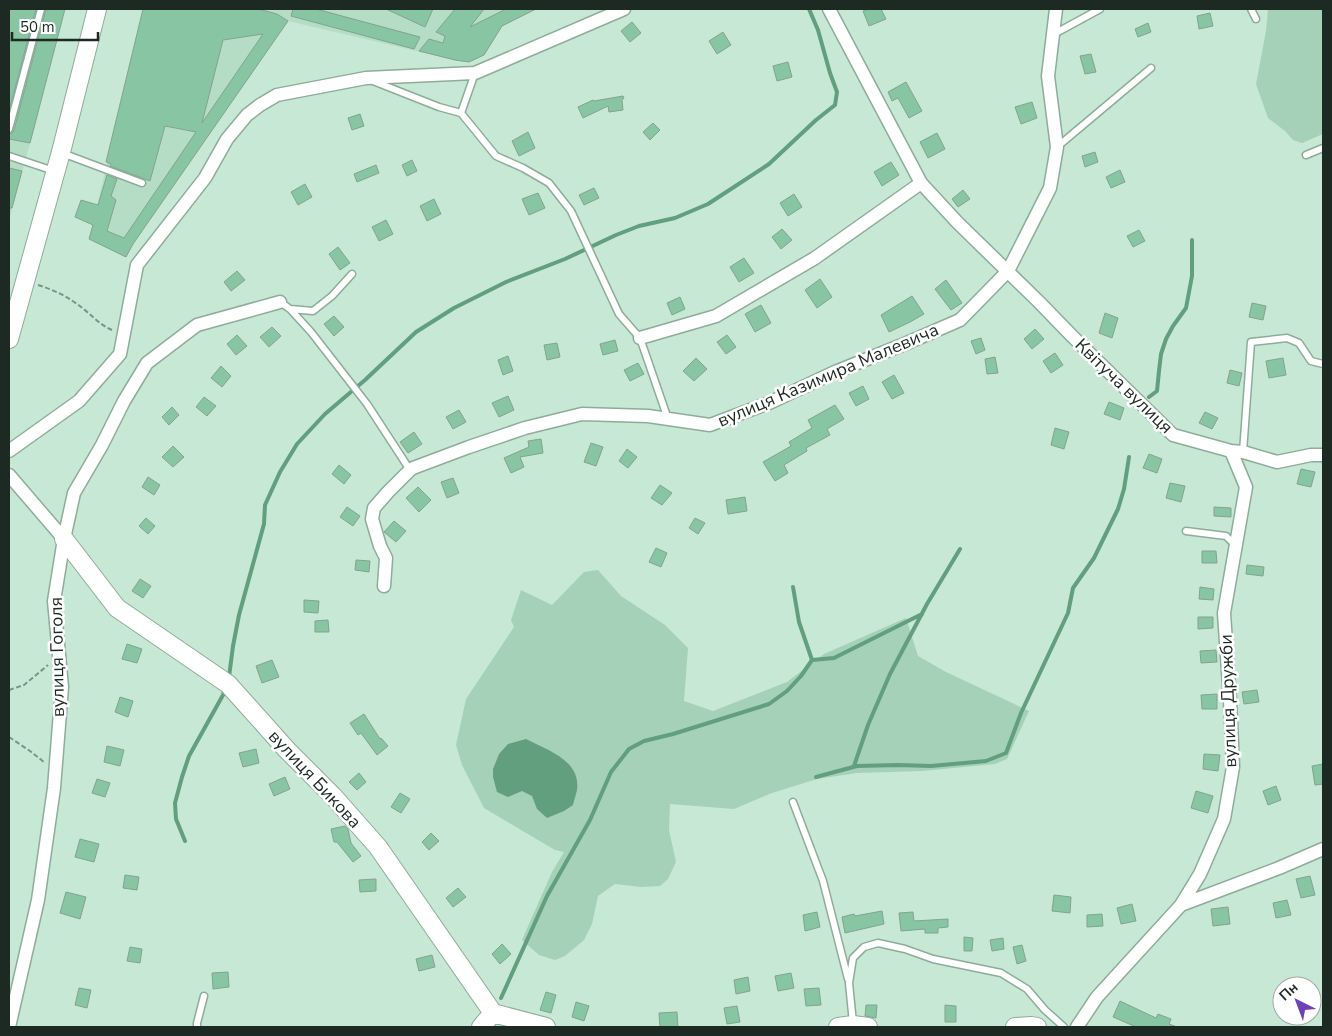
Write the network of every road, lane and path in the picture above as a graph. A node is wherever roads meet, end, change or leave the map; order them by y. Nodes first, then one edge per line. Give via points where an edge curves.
1 (41, 9) edge
2 (97, 9) edge
3 (624, 9) edge
4 (829, 9) edge
5 (1056, 9) edge
6 (1100, 9) edge
7 (1251, 9) edge
8 (610, 12) edge
9 (1256, 19) dead end
10 (1054, 34) junction
11 (1151, 68) dead end
12 (475, 73) junction
13 (366, 78) junction
14 (461, 113) junction
15 (9, 129) edge
16 (1057, 147) junction
17 (1323, 148) edge
18 (61, 152) junction
19 (1306, 155) dead end
20 (9, 156) edge
21 (55, 172) junction
22 (142, 183) dead end
23 (921, 183) junction
24 (1008, 271) junction
25 (352, 274) dead end
26 (25, 280) junction
27 (285, 305) junction
28 (124, 333) junction
29 (640, 338) junction
30 (9, 339) edge
31 (1323, 364) edge
32 (668, 419) junction
33 (9, 451) edge
34 (1237, 451) junction
35 (1320, 453) edge
36 (410, 470) junction
37 (9, 476) edge
38 (1186, 531) dead end
39 (64, 539) junction
40 (1235, 545) junction
41 (384, 586) dead end
42 (59, 652) junction
43 (9, 690) edge
44 (9, 737) edge
45 (55, 772) junction
46 (793, 802) dead end
47 (1323, 849) edge
48 (1181, 905) junction
49 (849, 983) junction
50 (204, 996) dead end
51 (495, 1020) edge
52 (9, 1027) edge
53 (197, 1027) edge
54 (481, 1027) edge
55 (546, 1027) edge
56 (853, 1027) edge
57 (1015, 1027) edge
58 (1037, 1027) edge
59 (1064, 1027) edge
60 (1077, 1027) edge

1 - 15 lane
2 - 18 street
3 - 8 street
4 - 23 street, Квітуча вулиця
5 - 10 street
6 - 10 lane
7 - 9 lane
8 - 12 street
10 - 16 street via 1048,76
11 - 16 lane
12 - 13 street
12 - 14 lane
13 - 14 lane
13 - 28 street via 277,95 247,115 227,139 205,178 137,265
14 - 29 lane via 496,156 549,183 571,212 619,314
16 - 24 street via 1050,188
17 - 19 lane
18 - 21 street
18 - 22 lane
20 - 21 lane
21 - 26 street
23 - 24 street, Квітуча вулиця
23 - 29 street via 815,258 716,316
24 - 32 street, вулиця Казимира Малевича via 960,320 769,403 710,425
24 - 34 street, Квітуча вулиця via 1173,435
25 - 27 lane via 313,311
26 - 28 path via 63,295 100,323
26 - 30 street
27 - 36 lane via 311,332 367,404
27 - 39 street, вулиця Гоголя via 197,325 147,363 74,493
28 - 33 street via 120,354 79,401
29 - 32 lane
31 - 34 lane via 1311,361 1299,343 1287,338 1251,342
32 - 36 street, вулиця Казимира Малевича via 582,414 525,428
34 - 35 street, Квітуча вулиця via 1277,462
34 - 40 street, вулиця Дружби via 1246,487
36 - 41 street, вулиця Казимира Малевича via 374,508 372,519 386,558
37 - 39 street
38 - 40 lane via 1226,536
39 - 42 street, вулиця Гоголя via 54,601
39 - 51 street, вулиця Бикова via 117,608 228,684 333,796 378,847
40 - 48 street, вулиця Дружби via 1224,613 1233,767 1224,819 1200,874
42 - 43 path via 46,668 24,685
42 - 45 street, вулиця Гоголя via 62,687
44 - 45 path
45 - 52 street, вулиця Гоголя via 38,900
46 - 49 lane via 823,881
47 - 48 street
48 - 60 street, вулиця Дружби via 1097,997
49 - 56 lane
49 - 59 lane via 854,958 864,947 878,944 905,949 933,959 1002,974 1027,989
50 - 53 lane
51 - 54 street
51 - 55 street
57 - 58 street

